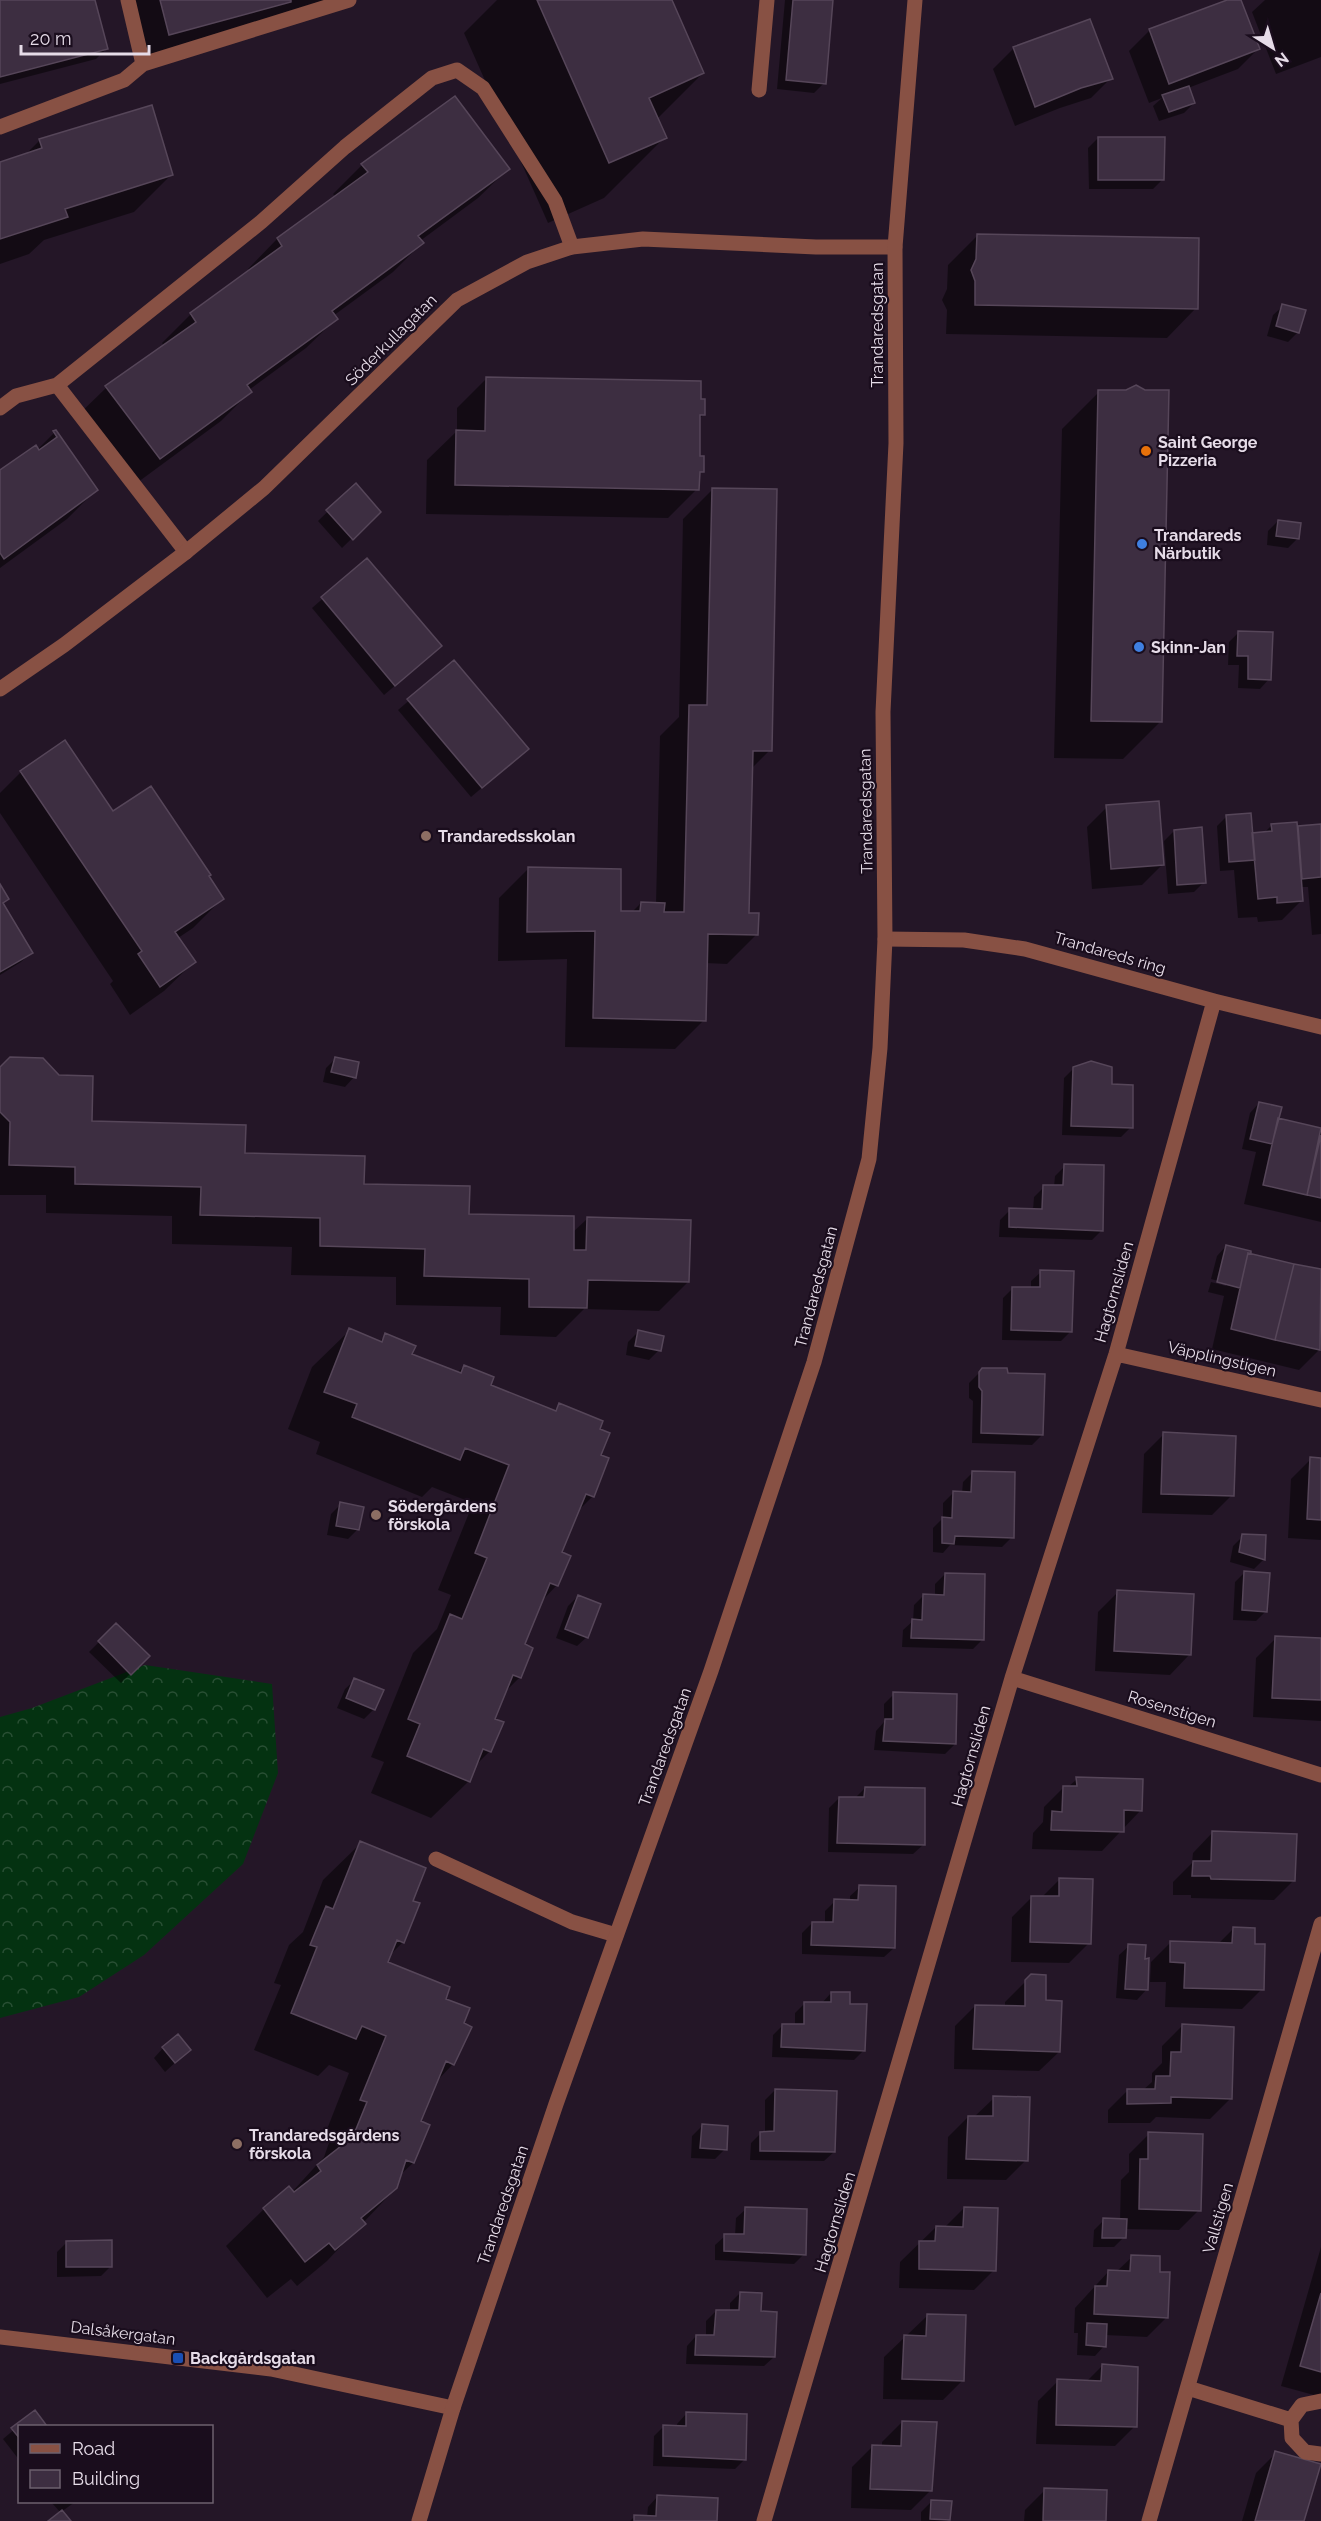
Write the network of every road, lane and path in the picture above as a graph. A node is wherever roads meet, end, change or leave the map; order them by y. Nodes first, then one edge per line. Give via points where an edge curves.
1 (128, 0) edge
2 (349, 0) edge
3 (767, 0) edge
4 (915, 0) edge
5 (144, 64) junction
6 (759, 90) dead end
7 (0, 127) edge
8 (572, 247) junction
9 (895, 247) junction
10 (57, 385) junction
11 (0, 408) edge
12 (186, 552) junction
13 (0, 689) edge
14 (885, 939) junction
15 (1214, 1001) junction
16 (1321, 1027) edge
17 (1116, 1354) junction
18 (1321, 1400) edge
19 (1012, 1678) junction
20 (1321, 1774) edge
21 (436, 1859) dead end
22 (1321, 1924) edge
23 (616, 1935) junction
24 (1, 2341) edge
25 (1188, 2388) junction
26 (1321, 2401) edge
27 (453, 2408) junction
28 (1291, 2420) junction
29 (1321, 2454) edge
30 (419, 2521) edge
31 (764, 2521) edge
32 (1149, 2521) edge

1 - 5 street
2 - 5 street
3 - 6 street
4 - 9 street, Trandaredsgatan
5 - 7 street via 124,80
8 - 9 street, Söderkullagatan via 643,239
8 - 10 street via 555,201 483,88 457,70 432,78 345,147 261,222
8 - 12 street, Söderkullagatan via 527,262 457,300 264,488
9 - 14 street, Trandaredsgatan via 896,443 883,712
10 - 11 street via 16,396
10 - 12 street
12 - 13 street, Söderkullagatan
14 - 15 street, Trandareds ring via 964,940 1025,949
14 - 23 street, Trandaredsgatan via 869,1159 848,1241 814,1362 711,1671
15 - 16 street, Trandareds ring
15 - 17 street, Hagtornsliden
17 - 18 street, Väpplingstigen
17 - 19 street, Hagtornsliden
19 - 20 street, Rosenstigen
19 - 31 street, Hagtornsliden
21 - 23 street via 572,1922
22 - 25 street, Vallstigen
23 - 27 street, Trandaredsgatan
24 - 27 street, Dalsåkergatan via 271,2369
25 - 28 street
25 - 32 street, Vallstigen
26 - 28 street via 1302,2405
27 - 30 street, Trandaredsgatan
28 - 29 street via 1292,2438 1305,2452

